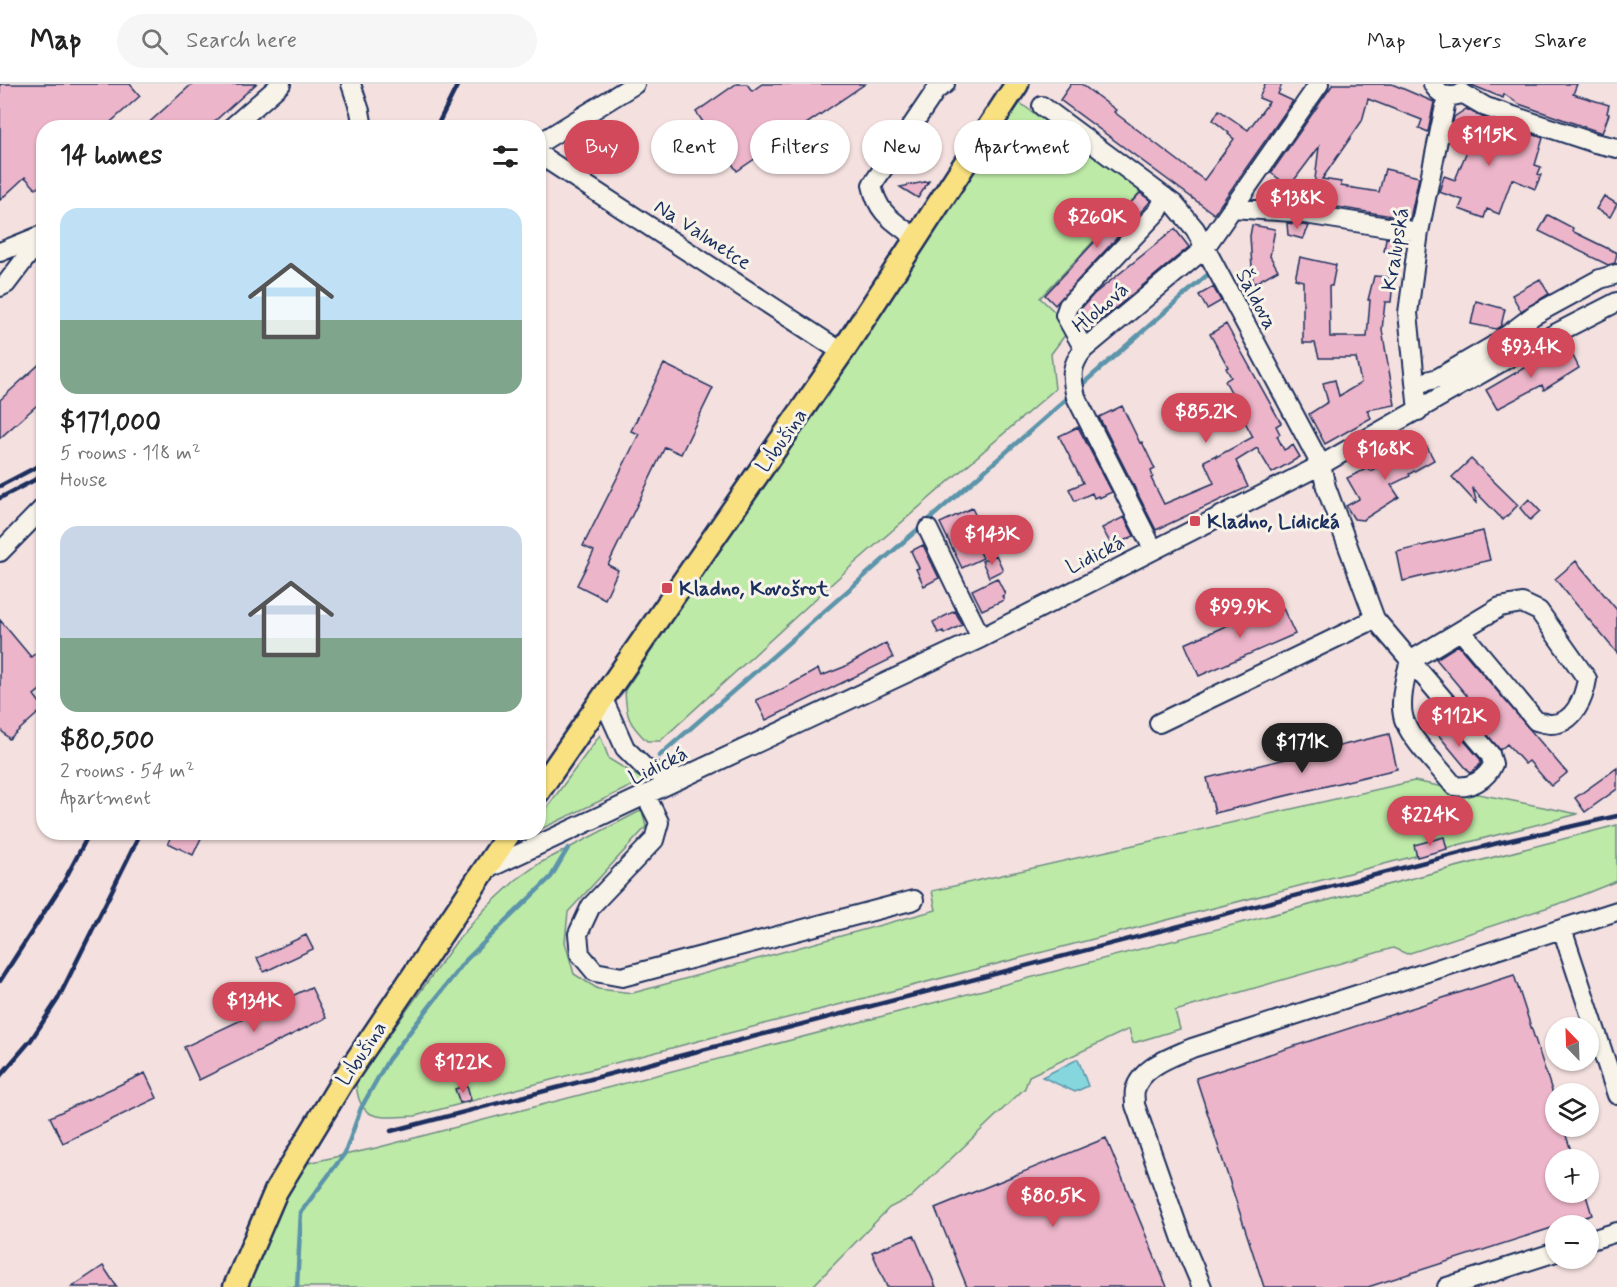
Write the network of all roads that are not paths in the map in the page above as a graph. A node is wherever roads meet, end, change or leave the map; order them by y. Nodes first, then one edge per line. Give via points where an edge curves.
1 (281, 84) edge
2 (351, 84) edge
3 (635, 84) edge
4 (945, 84) edge
5 (1016, 84) edge
6 (1320, 84) edge
7 (1416, 84) edge
8 (1449, 89) edge
9 (1042, 106) dead end
10 (240, 120) edge
11 (362, 120) edge
12 (546, 139) edge
13 (1617, 148) edge
14 (546, 159) edge
15 (1165, 197) junction
16 (1232, 208) junction
17 (1419, 232) junction
18 (36, 237) edge
19 (917, 239) junction
20 (36, 245) edge
21 (1204, 249) junction
22 (0, 252) edge
23 (1617, 274) edge
24 (0, 287) edge
25 (1617, 302) edge
26 (1084, 349) junction
27 (842, 352) junction
28 (1416, 384) junction
29 (1418, 411) junction
30 (1321, 465) junction
31 (36, 515) edge
32 (928, 529) dead end
33 (1153, 549) junction
34 (0, 552) edge
35 (1375, 619) junction
36 (1461, 631) junction
37 (981, 638) junction
38 (1410, 661) junction
39 (603, 699) junction
40 (1159, 723) dead end
41 (680, 779) junction
42 (546, 781) edge
43 (646, 796) junction
44 (505, 840) edge
45 (485, 870) junction
46 (914, 900) dead end
47 (1617, 911) edge
48 (1562, 929) junction
49 (1617, 1095) edge
50 (1617, 1232) edge
51 (1599, 1238) edge
52 (1545, 1256) edge
53 (235, 1287) edge
54 (1202, 1287) edge
55 (1447, 1287) edge

1 - 10 street
2 - 11 street
3 - 12 street
4 - 19 street via 936,90 872,185 875,201 884,214
5 - 19 main road, Libušina
6 - 16 street, Hlohová
7 - 8 street
8 - 13 street via 1486,107
8 - 17 street, Kralupská
9 - 15 street, Šaldova
14 - 27 street, Na Valmetce
15 - 21 street, Šaldova via 1195,229
15 - 26 street via 1158,211 1068,306 1065,315
16 - 17 street via 1292,212
16 - 21 street, Hlohová
17 - 28 street, Kralupská via 1408,312
18 - 22 street
19 - 27 main road, Libušina
20 - 24 street
21 - 26 street, Hlohová
21 - 30 street, Šaldova
23 - 28 street via 1600,279 1534,315 1493,346 1438,378
25 - 29 street, Lidická via 1512,356
26 - 33 street, Hlohová via 1072,370 1074,389
27 - 39 main road, Libušina
28 - 29 street, Kralupská
29 - 30 street, Lidická
30 - 33 street, Lidická
30 - 35 street, Šaldova
31 - 34 street
32 - 37 street
33 - 37 street, Lidická
35 - 38 street, Šaldova
35 - 40 street
36 - 36 street via 1500,607 1522,603 1539,611 1587,679 1584,697 1572,716 1552,724 1536,721
36 - 38 street
37 - 41 street, Lidická
38 - 38 street, Šaldova via 1404,682 1404,720 1454,786 1474,784 1491,770 1494,764 1490,754
39 - 41 street via 626,748 646,769
39 - 42 main road, Libušina
41 - 43 street, Lidická
43 - 45 street, Lidická
43 - 46 street via 659,822 654,840 591,906 578,934 580,954 595,972 622,977
44 - 45 main road, Libušina
45 - 53 main road, Libušina via 342,1082 282,1181
47 - 48 street
48 - 49 street
48 - 54 street via 1192,1048 1164,1060 1145,1074 1135,1090 1135,1105
50 - 51 street
52 - 55 street

